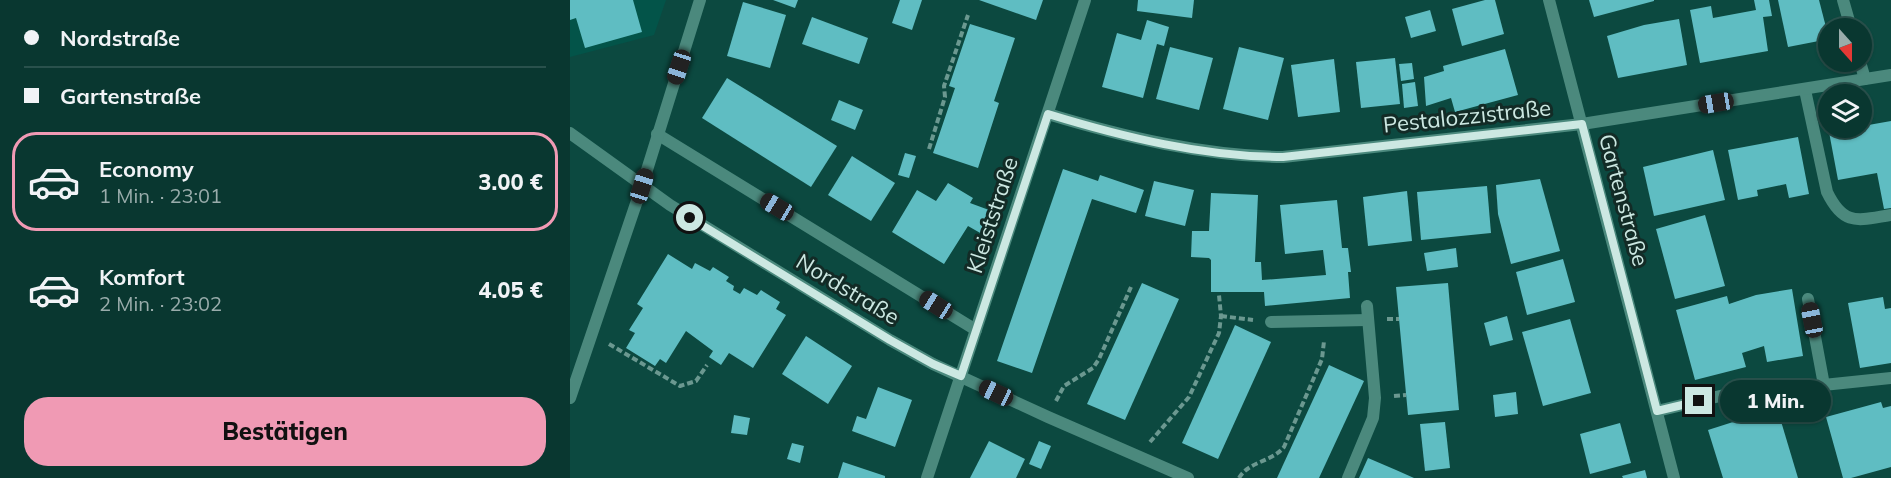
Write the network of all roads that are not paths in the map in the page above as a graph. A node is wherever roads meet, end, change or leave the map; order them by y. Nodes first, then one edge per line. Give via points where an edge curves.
1 (700, 0) edge
2 (1085, 0) edge
3 (1549, 0) edge
4 (1843, 0) edge
5 (1848, 18) edge
6 (1863, 72) edge
7 (1891, 75) edge
8 (1865, 79) junction
9 (1805, 90) junction
10 (1048, 114) junction
11 (1582, 124) junction
12 (570, 133) edge
13 (657, 134) junction
14 (642, 186) junction
15 (1891, 215) edge
16 (1808, 299) dead end
17 (1367, 306) dead end
18 (1368, 320) junction
19 (1271, 322) road end
20 (976, 330) junction
21 (961, 376) junction
22 (1891, 378) edge
23 (1824, 385) junction
24 (570, 398) edge
25 (1657, 411) junction
26 (927, 478) edge
27 (1188, 478) edge
28 (1348, 478) edge
29 (1674, 478) edge

1 - 13 street
2 - 10 street, Kleiststraße
3 - 11 street, Gartenstraße
4 - 5 street
6 - 8 street
7 - 8 street, Pestalozzistraße
8 - 9 street, Pestalozzistraße
9 - 11 street, Pestalozzistraße
9 - 15 street via 1827,192 1834,206 1850,219
10 - 11 street, Pestalozzistraße via 1196,150 1260,157
10 - 20 street, Kleiststraße
11 - 25 street, Gartenstraße
12 - 14 street, Nordstraße
13 - 14 street
13 - 20 street, Nordstraße
14 - 21 street, Nordstraße via 890,340
14 - 24 street
16 - 23 street
17 - 18 street
18 - 19 street
18 - 28 street via 1375,398 1373,418
20 - 21 street, Kleiststraße
21 - 26 street, Kleiststraße
21 - 27 street, Nordstraße
22 - 23 street
23 - 25 street via 1762,386
25 - 29 street, Gartenstraße

